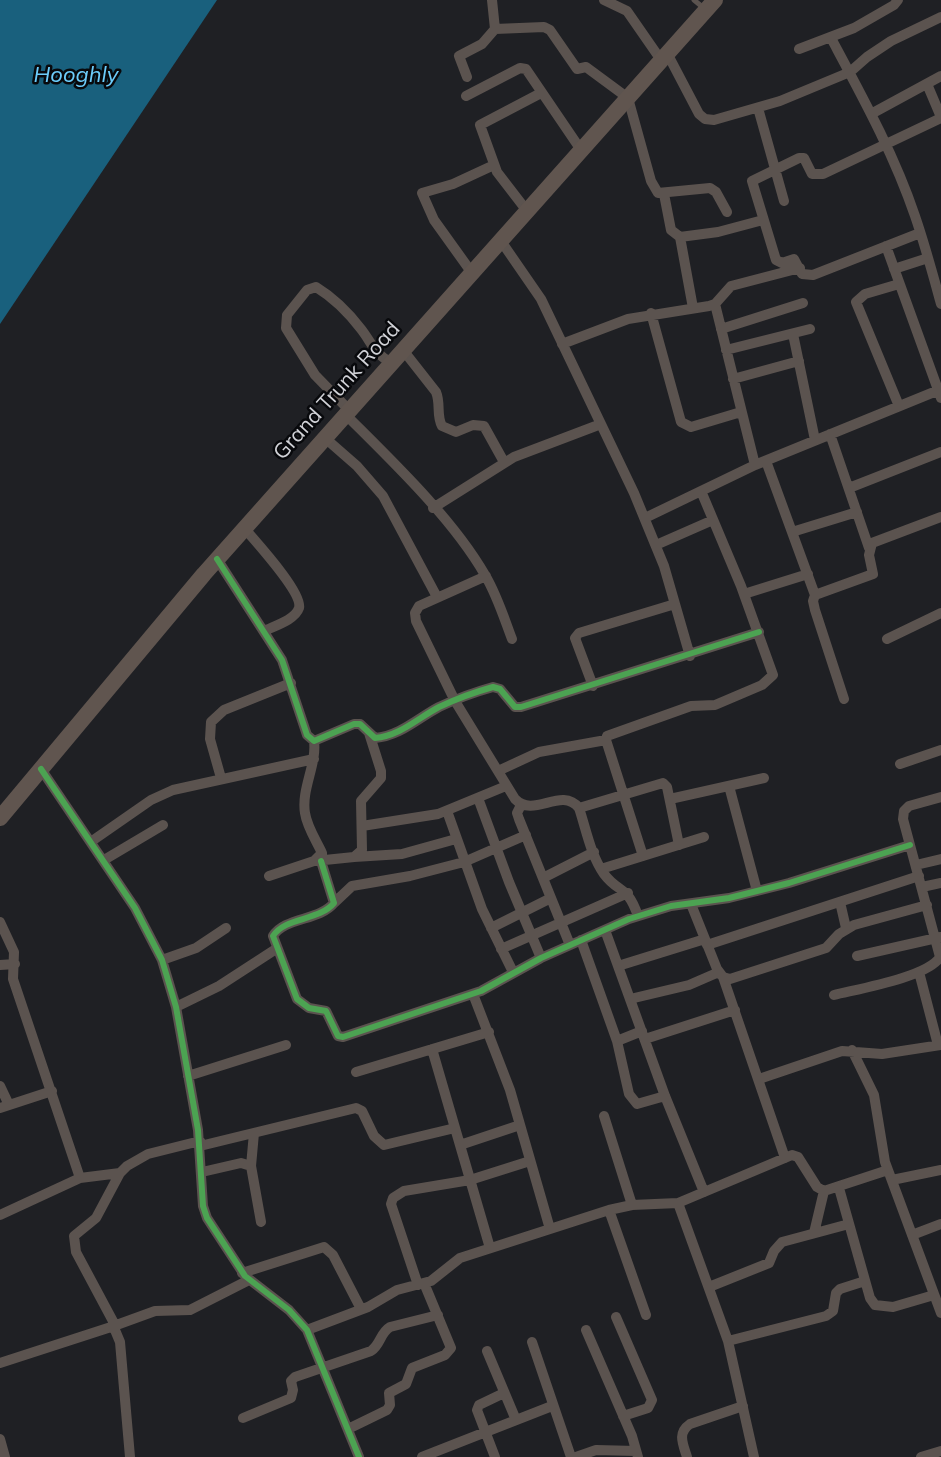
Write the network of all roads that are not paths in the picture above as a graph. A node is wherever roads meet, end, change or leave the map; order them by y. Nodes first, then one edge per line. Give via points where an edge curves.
1 (492, 0) edge
2 (604, 0) edge
3 (898, 0) edge
4 (705, 3) edge
5 (941, 17) edge
6 (495, 29) junction
7 (831, 38) junction
8 (799, 49) dead end
9 (664, 57) junction
10 (850, 72) junction
11 (941, 76) edge
12 (467, 77) dead end
13 (927, 84) junction
14 (541, 93) junction
15 (466, 96) dead end
16 (628, 98) junction
17 (758, 108) junction
18 (872, 114) junction
19 (941, 117) edge
20 (884, 143) junction
21 (581, 150) junction
22 (494, 165) junction
23 (776, 171) junction
24 (664, 194) junction
25 (784, 201) dead end
26 (527, 211) junction
27 (727, 212) dead end
28 (764, 220) junction
29 (920, 233) junction
30 (680, 237) junction
31 (501, 241) junction
32 (886, 246) junction
33 (928, 258) junction
34 (800, 268) junction
35 (894, 269) junction
36 (472, 273) junction
37 (899, 284) junction
38 (802, 303) dead end
39 (715, 304) junction
40 (941, 304) edge
41 (693, 308) junction
42 (651, 314) junction
43 (721, 329) junction
44 (810, 329) dead end
45 (793, 334) junction
46 (562, 344) junction
47 (726, 350) junction
48 (398, 357) junction
49 (799, 361) junction
50 (938, 378) edge
51 (733, 379) junction
52 (940, 394) edge
53 (899, 406) junction
54 (741, 412) junction
55 (348, 413) junction
56 (601, 424) junction
57 (830, 434) junction
58 (325, 438) junction
59 (815, 440) junction
60 (941, 452) edge
61 (766, 461) junction
62 (504, 462) junction
63 (755, 465) junction
64 (849, 488) junction
65 (700, 491) junction
66 (434, 508) junction
67 (857, 512) junction
68 (645, 518) junction
69 (941, 518) edge
70 (713, 520) junction
71 (245, 529) junction
72 (792, 532) junction
73 (656, 545) junction
74 (869, 548) junction
75 (217, 559) junction
76 (808, 574) junction
77 (486, 576) junction
78 (744, 594) junction
79 (815, 595) junction
80 (437, 597) junction
81 (675, 604) junction
82 (941, 613) edge
83 (264, 631) junction
84 (759, 632) junction
85 (512, 639) dead end
86 (887, 639) dead end
87 (690, 656) junction
88 (291, 683) junction
89 (594, 686) junction
90 (844, 699) dead end
91 (455, 701) junction
92 (369, 733) junction
93 (606, 740) junction
94 (314, 741) junction
95 (941, 750) edge
96 (314, 759) junction
97 (900, 764) dead end
98 (41, 769) junction
99 (498, 771) junction
100 (221, 778) junction
101 (764, 778) dead end
102 (506, 786) junction
103 (729, 786) junction
104 (622, 794) junction
105 (941, 797) edge
106 (478, 798) junction
107 (670, 799) junction
108 (521, 805) junction
109 (579, 808) junction
110 (447, 811) junction
111 (0, 818) edge
112 (164, 825) dead end
113 (362, 826) junction
114 (525, 836) junction
115 (705, 837) dead end
116 (456, 839) junction
117 (92, 841) junction
118 (679, 845) junction
119 (910, 845) junction
120 (496, 848) junction
121 (594, 852) junction
122 (643, 856) junction
123 (354, 857) junction
124 (941, 859) edge
125 (104, 860) junction
126 (317, 861) junction
127 (464, 862) junction
128 (916, 865) junction
129 (601, 869) junction
130 (269, 876) dead end
131 (543, 878) junction
132 (921, 881) junction
133 (941, 883) edge
134 (757, 891) junction
135 (628, 893) junction
136 (551, 898) junction
137 (840, 902) junction
138 (334, 903) junction
139 (691, 904) junction
140 (927, 905) junction
141 (521, 913) junction
142 (638, 916) junction
143 (0, 922) edge
144 (561, 922) junction
145 (226, 928) dead end
146 (491, 928) junction
147 (846, 928) junction
148 (605, 930) junction
149 (531, 935) junction
150 (939, 937) edge
151 (581, 940) junction
152 (706, 942) junction
153 (570, 945) junction
154 (276, 949) junction
155 (501, 949) junction
156 (857, 956) dead end
157 (541, 958) junction
158 (162, 960) junction
159 (15, 964) junction
160 (0, 965) edge
161 (618, 966) junction
162 (513, 972) junction
163 (919, 972) junction
164 (721, 974) junction
165 (473, 994) junction
166 (834, 995) dead end
167 (630, 999) junction
168 (176, 1007) junction
169 (735, 1010) junction
170 (489, 1032) junction
171 (643, 1035) junction
172 (617, 1041) junction
173 (286, 1045) dead end
174 (940, 1045) edge
175 (432, 1049) junction
176 (852, 1050) junction
177 (356, 1072) dead end
178 (188, 1076) junction
179 (759, 1078) junction
180 (0, 1086) edge
181 (52, 1091) junction
182 (665, 1096) junction
183 (4, 1107) edge
184 (604, 1116) dead end
185 (520, 1125) junction
186 (455, 1128) junction
187 (254, 1133) junction
188 (200, 1144) junction
189 (460, 1145) junction
190 (785, 1158) junction
191 (530, 1161) junction
192 (250, 1166) junction
193 (941, 1170) edge
194 (202, 1172) junction
195 (120, 1173) junction
196 (890, 1175) junction
197 (80, 1178) junction
198 (470, 1180) junction
199 (839, 1188) junction
200 (824, 1191) junction
201 (704, 1192) junction
202 (678, 1203) junction
203 (632, 1205) junction
204 (609, 1210) junction
205 (0, 1215) edge
206 (261, 1222) dead end
207 (849, 1224) junction
208 (941, 1224) edge
209 (550, 1229) junction
210 (814, 1233) junction
211 (912, 1235) junction
212 (490, 1248) junction
213 (246, 1276) junction
214 (865, 1281) junction
215 (421, 1284) junction
216 (709, 1287) junction
217 (934, 1295) junction
218 (361, 1309) junction
219 (940, 1309) edge
220 (438, 1315) junction
221 (646, 1316) dead end
222 (616, 1317) dead end
223 (113, 1326) junction
224 (307, 1330) junction
225 (586, 1330) dead end
226 (728, 1341) junction
227 (532, 1342) dead end
228 (487, 1351) dead end
229 (0, 1363) edge
230 (324, 1369) junction
231 (504, 1393) junction
232 (552, 1406) junction
233 (743, 1406) junction
234 (623, 1416) junction
235 (243, 1418) dead end
236 (516, 1420) junction
237 (348, 1429) junction
238 (486, 1432) junction
239 (0, 1439) edge
240 (941, 1451) edge
241 (637, 1454) edge
242 (5, 1457) edge
243 (130, 1457) edge
244 (358, 1457) edge
245 (422, 1457) edge
246 (495, 1457) edge
247 (573, 1457) edge
248 (687, 1457) edge
249 (754, 1457) edge
250 (921, 1457) edge

1 - 6 street
2 - 9 street via 627,11
3 - 7 street
4 - 9 main road, Grand Trunk Road
5 - 10 street via 891,41
6 - 12 street via 482,44 459,56
6 - 16 street via 547,28 577,69 586,67
7 - 8 street
7 - 10 street
9 - 16 main road, Grand Trunk Road
9 - 17 street via 705,119
10 - 17 street
10 - 18 street
11 - 13 street
13 - 18 street
13 - 19 street
14 - 15 street via 524,68
14 - 21 street
14 - 22 street via 481,124
16 - 21 main road, Grand Trunk Road
16 - 24 street via 651,181 658,193
17 - 23 street
18 - 20 street
19 - 20 street
20 - 23 street via 823,174 812,174 804,158
20 - 29 street
21 - 26 main road, Grand Trunk Road
22 - 26 street
22 - 36 street via 422,193 445,236
23 - 25 street
23 - 28 street via 752,181
24 - 27 street via 710,188
24 - 30 street via 671,230
26 - 31 main road, Grand Trunk Road
28 - 30 street
28 - 34 street via 776,260 794,259
29 - 32 street
29 - 33 street
30 - 41 street
31 - 36 main road, Grand Trunk Road
31 - 46 street via 534,287
32 - 34 street via 813,275 802,274
32 - 35 street
33 - 35 street
33 - 40 street
34 - 39 street via 731,286
35 - 37 street
36 - 48 main road, Grand Trunk Road
37 - 50 street
37 - 53 street via 866,294 856,302
38 - 43 street
39 - 41 street
39 - 43 street
41 - 42 street
42 - 46 street
42 - 54 street via 681,422 691,427
43 - 47 street
44 - 45 street
45 - 47 street
45 - 49 street
46 - 56 street
47 - 51 street
48 - 55 main road, Grand Trunk Road
48 - 55 street via 377,355 363,331 333,298 316,287 307,290 287,315 286,328 315,375
48 - 62 street via 436,393 442,426 456,432 472,425 484,426
49 - 51 street
49 - 59 street
50 - 52 street
51 - 54 street
52 - 53 street
53 - 57 street
54 - 63 street
55 - 58 main road, Grand Trunk Road
55 - 66 street
56 - 62 street
56 - 68 street
57 - 59 street
57 - 64 street
58 - 71 main road, Grand Trunk Road
58 - 80 street via 383,496
59 - 61 street
60 - 64 street
61 - 63 street
61 - 72 street
62 - 66 street
63 - 65 street
64 - 67 street
65 - 68 street
65 - 70 street
66 - 77 street
67 - 72 street
67 - 74 street
68 - 73 street
69 - 74 street
70 - 73 street
70 - 78 street
71 - 75 main road, Grand Trunk Road
71 - 83 street via 299,602 294,616
72 - 76 street
73 - 81 street
74 - 79 street via 873,574
75 - 83 street
75 - 98 main road, Grand Trunk Road
76 - 78 street
76 - 79 street
77 - 80 street
77 - 85 street
78 - 84 street
79 - 90 street via 815,610
80 - 91 street via 419,606 416,621
81 - 87 street
81 - 89 street via 579,633 575,638
82 - 86 street
83 - 88 street
84 - 87 street
84 - 93 street via 774,670 762,685 715,705 691,706 613,732
87 - 89 street
88 - 94 street via 307,735
88 - 100 street via 224,710 211,722 210,739
89 - 91 street via 521,707 493,687
91 - 92 street via 395,733 375,738
91 - 99 street
92 - 94 street via 360,724 354,724
92 - 113 street via 381,778 361,801
93 - 99 street via 538,752
93 - 104 street
94 - 96 street
95 - 97 street
96 - 100 street
96 - 126 street via 304,804 321,853
98 - 111 main road, Grand Trunk Road
98 - 117 street
99 - 102 street
100 - 117 street via 161,794
101 - 103 street
102 - 106 street
102 - 108 street
103 - 107 street
103 - 134 street
104 - 107 street via 663,783
104 - 109 street
104 - 122 street
105 - 119 street via 904,811
106 - 110 street
106 - 120 street
107 - 118 street
108 - 109 street via 562,800
108 - 114 street via 518,813
109 - 121 street
110 - 113 street
110 - 116 street
112 - 125 street
113 - 123 street via 362,850
114 - 120 street
114 - 131 street
115 - 118 street
116 - 123 street via 402,854
116 - 127 street
117 - 125 street
118 - 122 street
119 - 128 street
119 - 134 street
120 - 127 street
120 - 141 street
121 - 129 street
121 - 131 street
122 - 129 street
123 - 126 street
124 - 128 street
125 - 158 street
126 - 130 street
126 - 138 street
127 - 138 street via 410,876 360,883
127 - 146 street
128 - 132 street
129 - 135 street
131 - 136 street
132 - 133 street
132 - 137 street
132 - 140 street
134 - 139 street
135 - 142 street
135 - 144 street
136 - 141 street
136 - 144 street
137 - 147 street
137 - 152 street
138 - 154 street via 323,912 275,932
139 - 142 street
139 - 152 street
140 - 147 street
140 - 150 street
141 - 146 street
141 - 149 street
142 - 148 street
143 - 159 street
144 - 149 street
144 - 153 street
145 - 158 street via 196,948
146 - 155 street
147 - 164 street via 826,948 730,979
148 - 151 street
148 - 161 street
149 - 155 street
149 - 157 street
150 - 156 street
150 - 163 street via 937,963
151 - 153 street
151 - 172 street
152 - 161 street
152 - 164 street
153 - 157 street
154 - 165 street via 297,999 309,1008 326,1011 338,1036
154 - 168 street via 219,986
155 - 162 street
157 - 162 street
158 - 168 street
159 - 160 street
159 - 181 street via 13,979
161 - 167 street
162 - 165 street
163 - 166 street
163 - 174 street
164 - 167 street
164 - 169 street
165 - 170 street
167 - 171 street
168 - 178 street
169 - 171 street
169 - 179 street
170 - 175 street
170 - 185 street
171 - 172 street
171 - 182 street
172 - 182 street via 633,1101 643,1103
173 - 178 street
174 - 176 street via 882,1054
175 - 177 street
175 - 186 street
176 - 179 street
176 - 196 street via 874,1095 882,1152
178 - 188 street
179 - 190 street
180 - 183 street
181 - 183 street
181 - 197 street
182 - 201 street
184 - 203 street
185 - 189 street
185 - 191 street
186 - 187 street via 384,1145 356,1108
186 - 189 street
187 - 188 street
187 - 192 street
188 - 194 street
188 - 195 street via 148,1154
189 - 198 street
190 - 200 street via 798,1156 817,1187
190 - 201 street
191 - 198 street
191 - 209 street
192 - 194 street via 241,1163
192 - 206 street
193 - 196 street
194 - 213 street via 207,1218
195 - 197 street
195 - 223 street via 102,1210 74,1236 76,1252
196 - 199 street
196 - 211 street
197 - 205 street
198 - 212 street
198 - 215 street via 404,1191 393,1198 391,1204
199 - 200 street
199 - 207 street
200 - 210 street
201 - 202 street
202 - 203 street
202 - 216 street
203 - 204 street
204 - 209 street
204 - 221 street
207 - 210 street
207 - 214 street
208 - 211 street
209 - 212 street
210 - 216 street via 782,1242 769,1263
211 - 217 street
212 - 215 street via 454,1262 440,1276
213 - 218 street via 324,1247 333,1255
213 - 223 street via 190,1310 155,1311
213 - 224 street via 289,1310
214 - 217 street via 870,1298 883,1308
214 - 226 street via 840,1289 833,1311 826,1316
215 - 218 street via 397,1290
215 - 220 street
216 - 226 street
217 - 219 street
218 - 224 street
220 - 230 street via 390,1327 377,1347
220 - 237 street via 450,1343 449,1352 412,1368 406,1383 390,1393 387,1410
222 - 234 street via 652,1400 648,1408
223 - 229 street
223 - 243 street via 120,1342
224 - 230 street
225 - 234 street
226 - 233 street
227 - 232 street
228 - 231 street
230 - 235 street via 295,1377 291,1381 291,1398
230 - 237 street
231 - 236 street
231 - 238 street via 479,1405 477,1410
232 - 236 street
232 - 247 street
233 - 248 street via 683,1429
233 - 249 street
234 - 241 street
236 - 238 street
237 - 244 street
238 - 245 street
238 - 246 street
239 - 242 street
240 - 250 street
241 - 247 street via 596,1450

